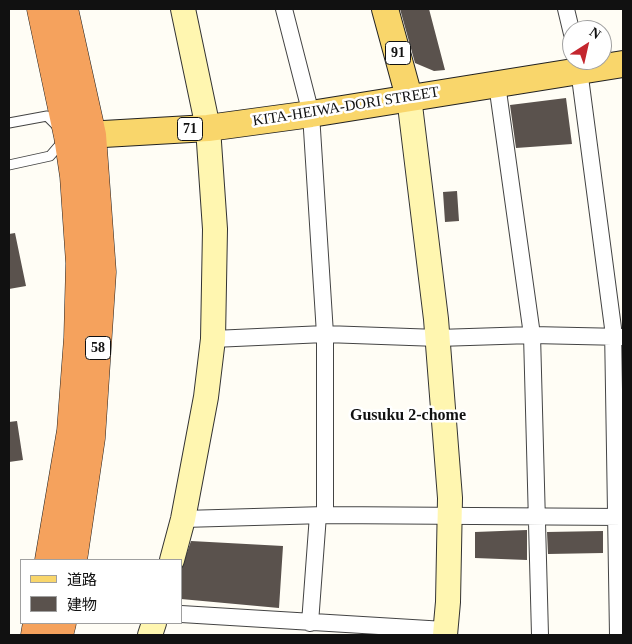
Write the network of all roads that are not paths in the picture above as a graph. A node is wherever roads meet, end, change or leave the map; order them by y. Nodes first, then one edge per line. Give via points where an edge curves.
1 (41, 9) edge
2 (64, 9) edge
3 (183, 9) edge
4 (284, 9) edge
5 (385, 9) edge
6 (562, 70) edge
7 (579, 70) edge
8 (497, 84) junction
9 (409, 97) junction
10 (311, 114) junction
11 (9, 123) edge
12 (208, 128) junction
13 (80, 135) junction
14 (9, 165) edge
15 (325, 334) junction
16 (532, 335) junction
17 (618, 337) edge
18 (438, 338) junction
19 (213, 339) junction
20 (322, 515) junction
21 (451, 516) junction
22 (538, 516) junction
23 (620, 517) edge
24 (183, 519) junction
25 (49, 559) edge
26 (73, 559) edge
27 (172, 559) edge
28 (620, 607) edge
29 (182, 614) edge
30 (310, 623) junction
31 (445, 633) edge
32 (540, 635) edge
33 (618, 635) edge

1 - 13 highway, 58
2 - 13 highway, 58
3 - 12 street
4 - 10 street
5 - 9 main road, 91
6 - 8 main road, KITA-HEIWA-DORI STREET / 71
7 - 17 street
8 - 9 main road, KITA-HEIWA-DORI STREET / 71
8 - 16 street
9 - 10 main road, KITA-HEIWA-DORI STREET / 71
9 - 18 street
10 - 12 main road, KITA-HEIWA-DORI STREET / 71
10 - 15 street
11 - 13 lane via 47,116
12 - 13 main road, KITA-HEIWA-DORI STREET / 71
12 - 19 street via 215,229
13 - 14 lane via 50,156
13 - 25 highway, 58 via 74,176 80,263 78,338 71,431
13 - 26 highway, 58 via 102,272 91,438
15 - 18 street
15 - 19 street
15 - 20 street
16 - 17 street
16 - 18 street
16 - 22 street
17 - 23 street
18 - 21 street
19 - 24 street via 206,397
20 - 21 street
20 - 24 street
20 - 30 street
21 - 22 street
21 - 31 street
22 - 23 street
22 - 32 street
23 - 28 street
24 - 27 street
28 - 33 street
29 - 30 street
30 - 31 street

